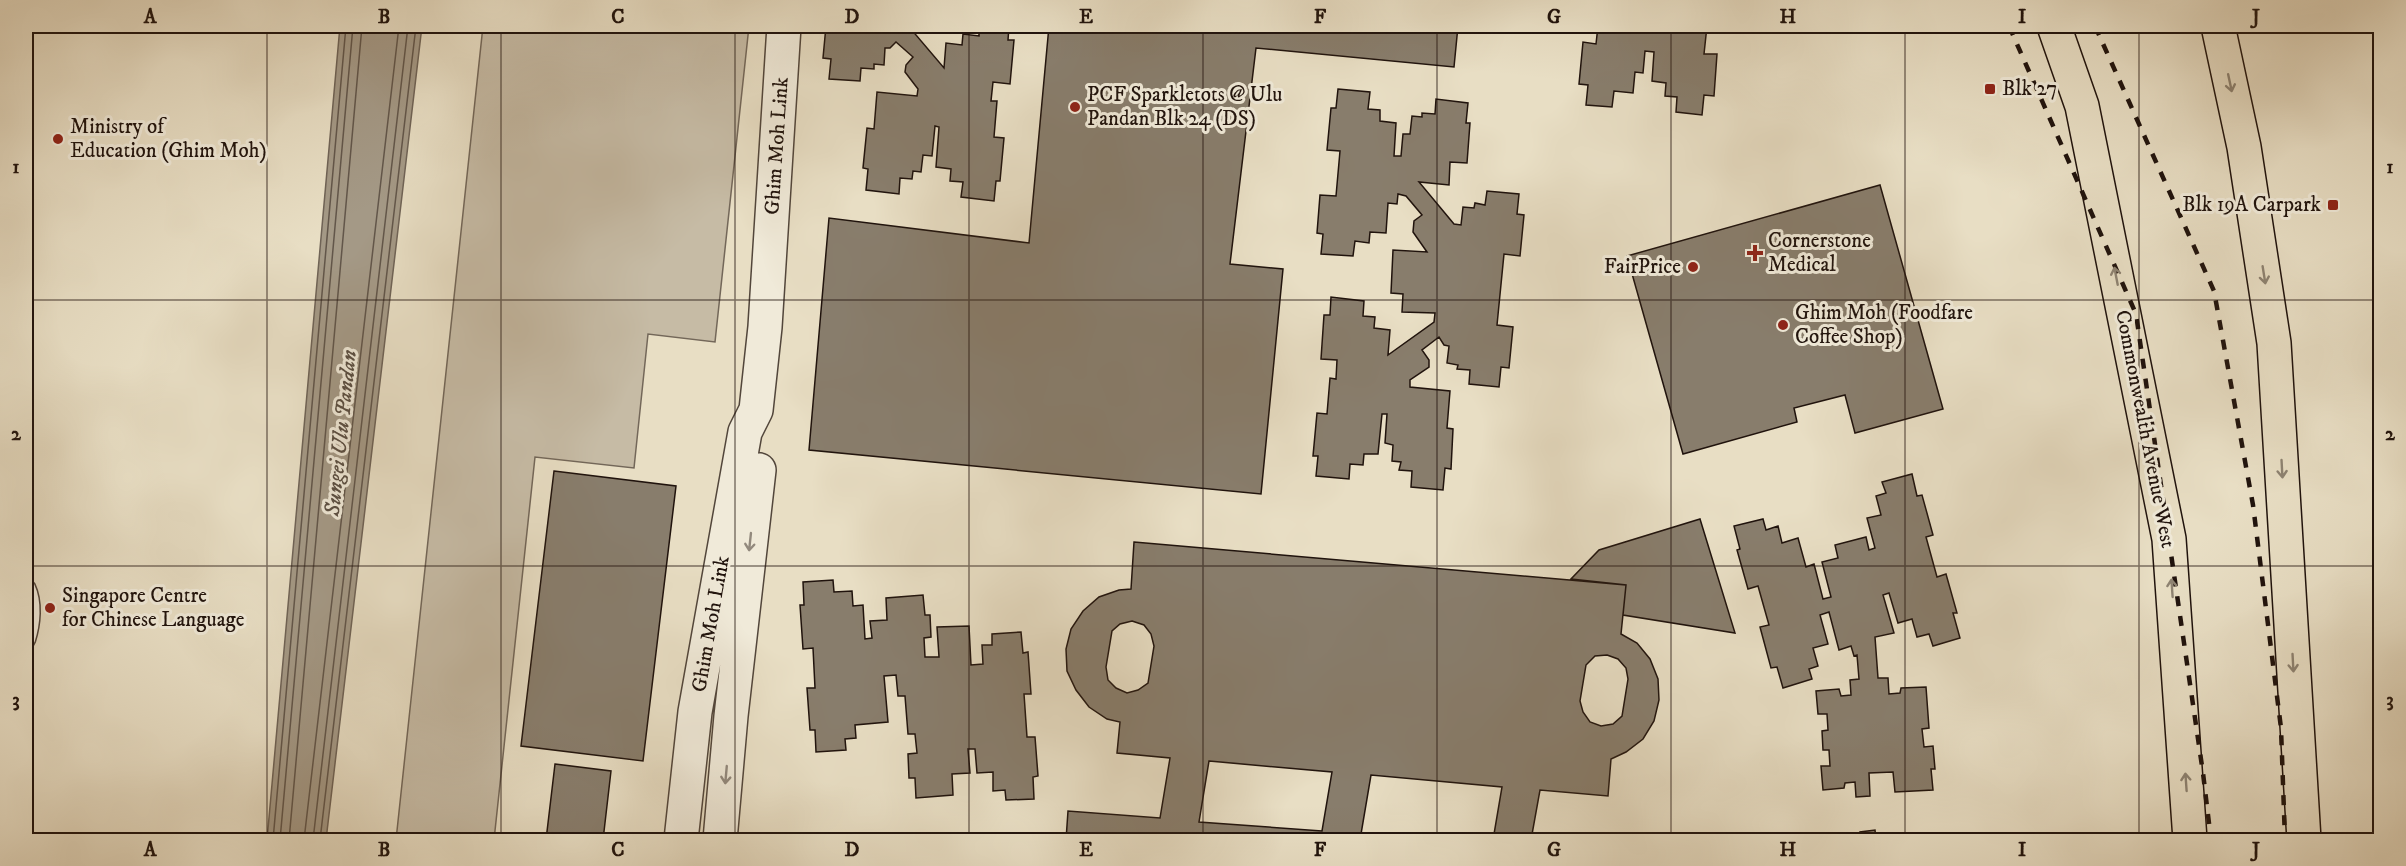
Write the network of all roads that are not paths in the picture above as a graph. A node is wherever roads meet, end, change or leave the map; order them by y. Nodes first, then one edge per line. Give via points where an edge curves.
1 (784, 26) edge
2 (2054, 26) edge
3 (2080, 26) edge
4 (2218, 26) edge
5 (2082, 106) junction
6 (26, 588) edge
7 (26, 639) edge
8 (713, 714) junction
9 (681, 836) edge
10 (720, 838) edge
11 (2190, 840) edge
12 (2304, 840) edge

1 - 8 street, Ghim Moh Link via 756,410 763,430 746,483
2 - 5 main road, Commonwealth Avenue West
3 - 5 main road
4 -> 12 main road via 2244,147 2274,343
11 -> 5 main road, Commonwealth Avenue West via 2169,539
6 - 7 lane via 30,625
8 - 9 street, Ghim Moh Link
8 -> 10 street, Ghim Moh Link
9 - 10 lane

